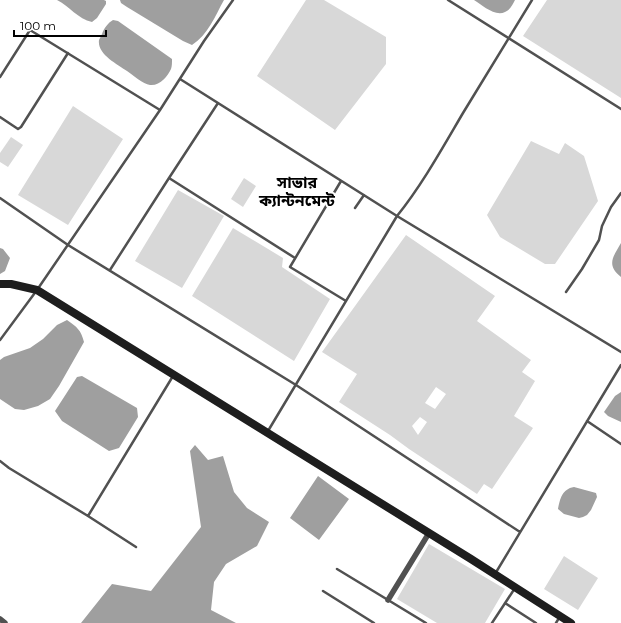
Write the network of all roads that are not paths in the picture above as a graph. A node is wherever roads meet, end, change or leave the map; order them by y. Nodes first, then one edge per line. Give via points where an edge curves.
1 (233, 0) edge
2 (448, 0) edge
3 (532, 0) edge
4 (509, 38) junction
5 (68, 53) junction
6 (0, 77) edge
7 (180, 79) junction
8 (218, 103) junction
9 (621, 109) edge
10 (160, 110) junction
11 (0, 117) edge
12 (169, 178) junction
13 (341, 181) junction
14 (621, 193) edge
15 (364, 195) junction
16 (0, 198) edge
17 (355, 208) dead end
18 (397, 216) junction
19 (68, 245) junction
20 (295, 258) junction
21 (110, 270) junction
22 (0, 284) edge
23 (37, 290) junction
24 (566, 292) dead end
25 (346, 302) junction
26 (0, 340) edge
27 (621, 352) edge
28 (621, 365) edge
29 (174, 375) junction
30 (296, 385) junction
31 (587, 422) junction
32 (267, 433) junction
33 (621, 444) edge
34 (0, 461) edge
35 (88, 516) junction
36 (520, 532) junction
37 (429, 533) junction
38 (136, 547) dead end
39 (337, 569) dead end
40 (495, 574) junction
41 (515, 588) junction
42 (323, 591) dead end
43 (388, 600) junction
44 (505, 603) junction
45 (0, 619) edge
46 (558, 619) edge
47 (4, 623) edge
48 (374, 623) edge
49 (426, 623) edge
50 (492, 623) edge
51 (536, 623) edge
52 (571, 623) edge

1 - 7 lane
2 - 4 lane
3 - 4 lane
4 - 9 lane
4 - 18 lane via 447,141
5 - 6 lane via 30,30
5 - 10 lane
5 - 11 lane via 21,127 18,129
7 - 8 lane
7 - 10 lane
8 - 12 lane
8 - 13 lane
10 - 19 lane
12 - 20 lane
12 - 21 lane
13 - 15 lane
13 - 20 lane
14 - 24 lane via 602,226 599,240
15 - 17 lane
15 - 18 lane
16 - 19 lane
18 - 25 lane
18 - 27 lane
19 - 21 lane
19 - 23 lane
20 - 25 lane via 290,267
21 - 30 lane
22 - 23 street
23 - 26 lane
23 - 29 street
25 - 30 lane
28 - 31 lane
29 - 32 street
29 - 35 lane
30 - 32 lane
30 - 36 lane
31 - 33 lane
31 - 36 lane
32 - 37 street
34 - 35 lane
35 - 38 lane
36 - 40 lane
37 - 40 street
37 - 43 street
39 - 43 lane
40 - 41 street
41 - 44 lane
41 - 46 street
42 - 48 lane
43 - 49 lane
44 - 50 lane
44 - 51 lane
45 - 47 street
46 - 52 street

